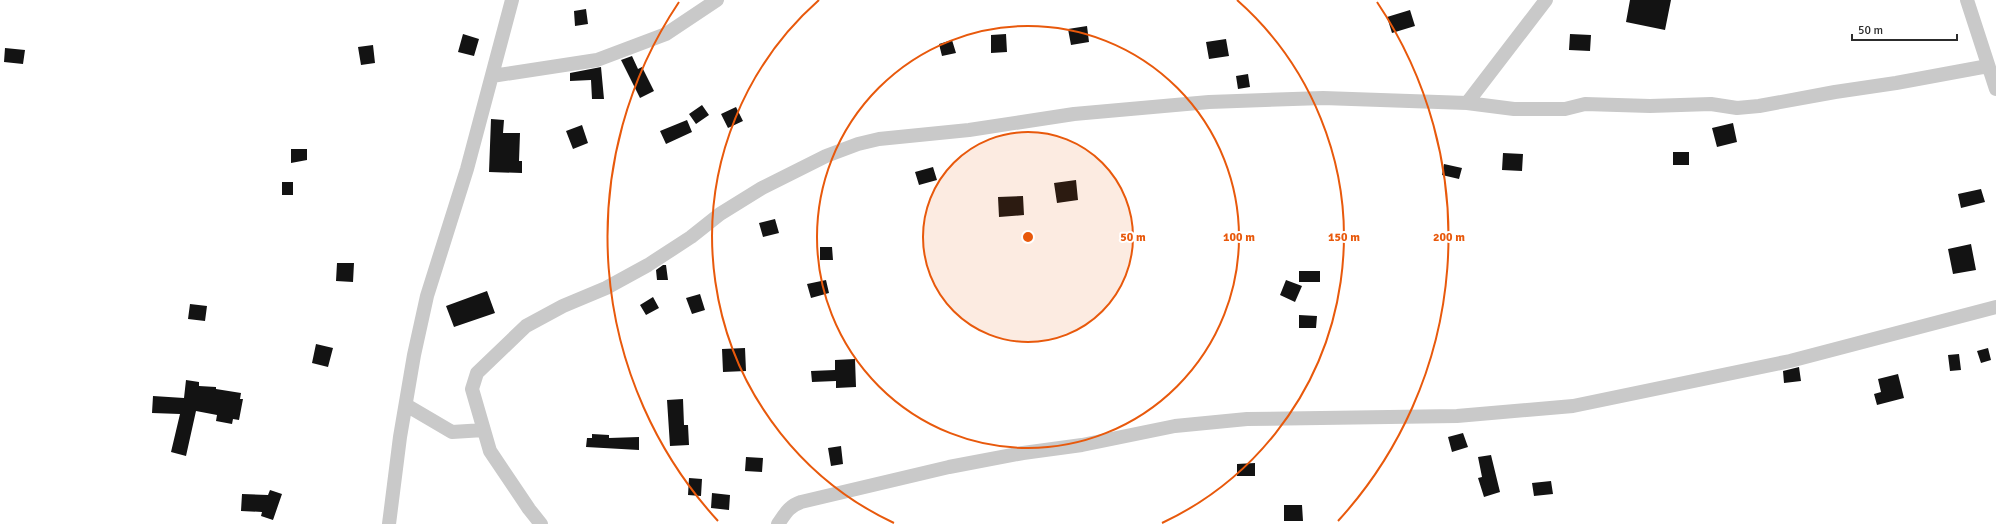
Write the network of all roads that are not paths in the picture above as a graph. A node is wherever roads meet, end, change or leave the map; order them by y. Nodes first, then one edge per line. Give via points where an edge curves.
1 (512, 0) edge
2 (717, 0) edge
3 (1546, 0) edge
4 (1967, 0) edge
5 (1988, 66) junction
6 (492, 76) junction
7 (1996, 89) edge
8 (1467, 103) junction
9 (1996, 307) edge
10 (406, 405) junction
11 (484, 430) junction
12 (389, 524) edge
13 (541, 524) edge
14 (778, 524) edge

1 - 6 street
2 - 6 street via 666,34 597,60
3 - 8 street
4 - 5 street
5 - 7 street
5 - 8 street via 1737,108 1711,104 1585,104 1565,109 1530,110
6 - 10 street via 465,176 427,296
8 - 11 street via 1323,98 1209,102 1074,114 969,130 879,139 841,149 762,188 648,265 526,326 477,373 474,380 472,388
9 - 14 street via 1790,361 1573,406 1457,416 1247,419 1175,426 1082,445 1023,453 876,483 801,502 787,510
10 - 11 street via 452,432
10 - 12 street
11 - 13 street via 490,451

